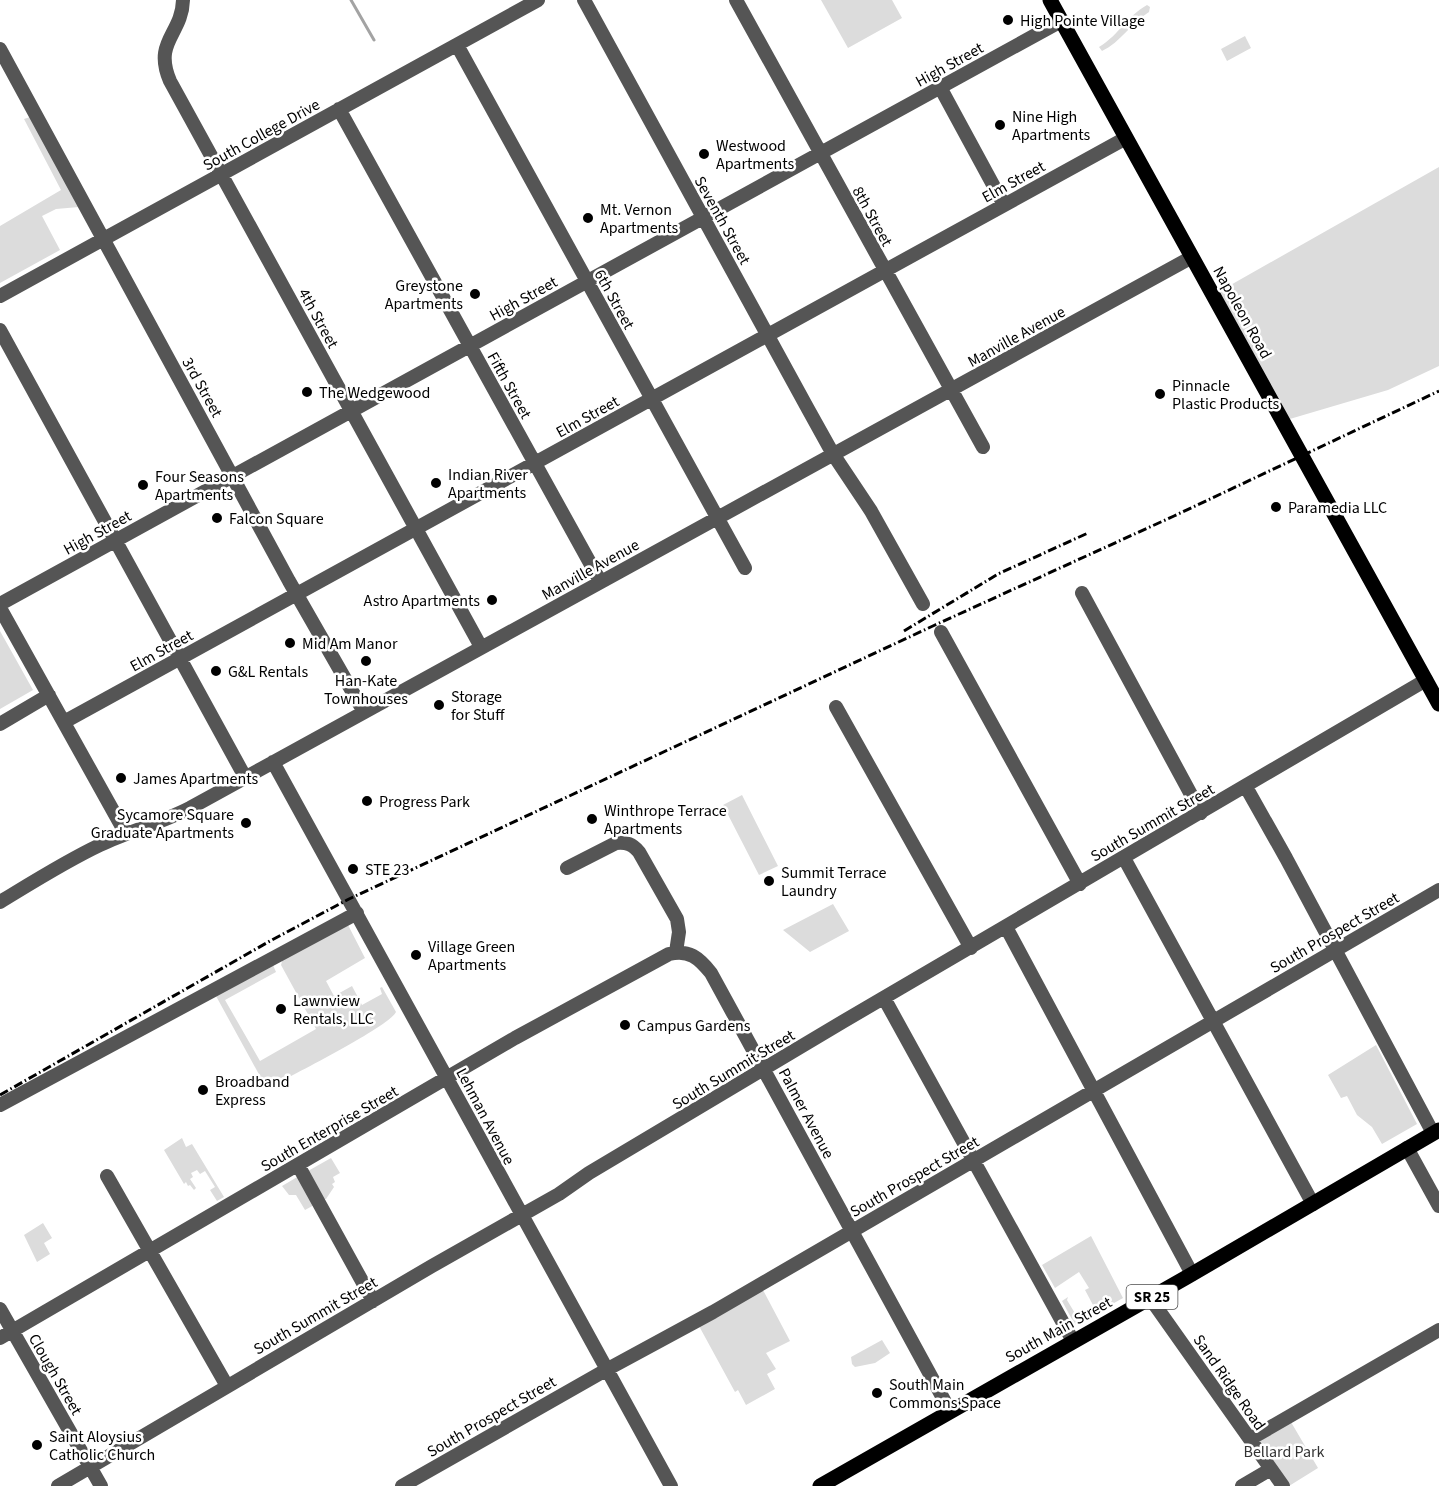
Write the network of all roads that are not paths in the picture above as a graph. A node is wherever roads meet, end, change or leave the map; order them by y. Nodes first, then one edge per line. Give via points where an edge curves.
1 (183, 0) edge
2 (538, 0) edge
3 (584, 0) edge
4 (736, 0) edge
5 (1050, 0) edge
6 (1061, 21) junction
7 (457, 45) junction
8 (0, 49) edge
9 (939, 87) junction
10 (339, 110) junction
11 (1126, 138) junction
12 (819, 153) junction
13 (221, 175) junction
14 (1004, 205) junction
15 (703, 217) junction
16 (104, 240) junction
17 (1192, 257) junction
18 (885, 270) junction
19 (587, 281) junction
20 (0, 296) edge
21 (0, 330) edge
22 (768, 335) junction
23 (469, 346) junction
24 (951, 391) junction
25 (651, 399) junction
26 (351, 411) junction
27 (982, 447) dead end
28 (834, 454) junction
29 (535, 463) junction
30 (232, 476) junction
31 (717, 518) junction
32 (415, 529) junction
33 (115, 540) junction
34 (745, 568) dead end
35 (600, 581) junction
36 (1082, 593) dead end
37 (297, 594) junction
38 (0, 604) edge
39 (923, 604) dead end
40 (0, 608) edge
41 (941, 632) dead end
42 (481, 647) junction
43 (180, 658) junction
44 (1426, 680) junction
45 (49, 695) junction
46 (1439, 704) edge
47 (836, 708) dead end
48 (364, 712) junction
49 (64, 722) junction
50 (0, 724) edge
51 (273, 762) junction
52 (245, 777) junction
53 (1246, 787) junction
54 (1201, 813) junction
55 (126, 834) junction
56 (1124, 858) junction
57 (567, 868) dead end
58 (1080, 884) junction
59 (1439, 890) edge
60 (0, 902) edge
61 (357, 914) junction
62 (1006, 927) junction
63 (971, 948) junction
64 (1335, 950) junction
65 (676, 952) junction
66 (884, 998) junction
67 (1215, 1021) junction
68 (765, 1069) junction
69 (447, 1078) junction
70 (1094, 1091) junction
71 (0, 1106) edge
72 (1436, 1131) edge
73 (1407, 1148) junction
74 (973, 1160) junction
75 (298, 1165) junction
76 (107, 1176) dead end
77 (1313, 1204) junction
78 (1439, 1206) edge
79 (521, 1215) junction
80 (852, 1231) junction
81 (151, 1251) junction
82 (1192, 1274) junction
83 (1150, 1298) junction
84 (373, 1301) junction
85 (0, 1309) edge
86 (1439, 1329) edge
87 (6, 1335) edge
88 (1073, 1341) junction
89 (606, 1370) junction
90 (227, 1386) junction
91 (950, 1411) junction
92 (1251, 1439) junction
93 (91, 1467) junction
94 (1271, 1469) junction
95 (58, 1486) edge
96 (101, 1486) edge
97 (402, 1486) edge
98 (670, 1486) edge
99 (820, 1486) edge
100 (1242, 1486) edge
101 (1283, 1486) edge

1 - 13 street, 4th Street via 182,12 165,48 165,69
2 - 7 street, South College Drive
3 - 15 street, Seventh Street
4 - 12 street, 8th Street
5 - 6 main road, Napoleon Road
6 - 9 street, High Street
6 - 11 main road, Napoleon Road
7 - 10 street, South College Drive
7 - 19 street, 6th Street
8 - 16 street, 3rd Street
9 - 12 street, High Street
9 - 14 street
10 - 13 street, South College Drive
10 - 23 street, Fifth Street
11 - 14 street, Elm Street
11 - 17 main road, Napoleon Road
12 - 15 street, High Street
12 - 18 street, 8th Street
13 - 16 street, South College Drive
13 - 26 street, 4th Street
14 - 18 street, Elm Street
15 - 19 street, High Street
15 - 22 street, Seventh Street
16 - 20 street, South College Drive
16 - 30 street, 3rd Street
17 - 24 street, Manville Avenue
17 - 44 main road, Napoleon Road
18 - 22 street, Elm Street
18 - 24 street, 8th Street
19 - 23 street, High Street
19 - 25 street, 6th Street
21 - 33 street
22 - 25 street, Elm Street
22 - 28 street, Seventh Street
23 - 26 street, High Street
23 - 29 street, Fifth Street
24 - 27 street, 8th Street
24 - 28 street, Manville Avenue
25 - 29 street, Elm Street
25 - 31 street, 6th Street
26 - 30 street, High Street
26 - 32 street, 4th Street
28 - 31 street, Manville Avenue
28 - 39 street, Seventh Street
29 - 32 street, Elm Street
29 - 35 street, Fifth Street
30 - 33 street, High Street
30 - 37 street, 3rd Street
31 - 34 street, 6th Street
31 - 35 street, Manville Avenue
32 - 37 street, Elm Street
32 - 42 street, 4th Street
33 - 38 street, High Street
33 - 43 street
35 - 42 street, Manville Avenue
36 - 54 street
37 - 43 street, Elm Street
37 - 48 street, 3rd Street
40 - 45 street
41 - 58 street
42 - 48 street, Manville Avenue
43 - 49 street, Elm Street
43 - 52 street
44 - 46 main road, Napoleon Road
44 - 53 street, South Summit Street
45 - 49 street
45 - 50 street
47 - 63 street
48 - 51 street, Manville Avenue
49 - 55 street
51 - 52 street, Manville Avenue
51 - 61 street, Lehman Avenue
52 - 55 street, Manville Avenue via 184,811
53 - 54 street, South Summit Street
53 - 64 street
54 - 56 street, South Summit Street
55 - 60 street, Manville Avenue via 63,864
56 - 58 street, South Summit Street
56 - 67 street
57 - 65 street via 616,843 633,846 677,919
58 - 62 street, South Summit Street
59 - 64 street, South Prospect Street
61 - 69 street, Lehman Avenue
61 - 71 street
62 - 63 street, South Summit Street
62 - 70 street
63 - 66 street, South Summit Street
64 - 67 street, South Prospect Street
64 - 72 street
65 - 68 street, Palmer Avenue via 702,962
65 - 69 street, South Enterprise Street
66 - 68 street, South Summit Street
66 - 74 street
67 - 70 street, South Prospect Street
67 - 77 street
68 - 79 street, South Summit Street
68 - 80 street, Palmer Avenue
69 - 75 street, South Enterprise Street
69 - 79 street, Lehman Avenue
70 - 74 street, South Prospect Street
70 - 82 street
72 - 73 main road, South Main Street / SR 25
73 - 77 main road, South Main Street / SR 25
73 - 78 street
74 - 80 street, South Prospect Street
74 - 88 street
75 - 81 street, South Enterprise Street
75 - 84 street
76 - 81 street
77 - 82 main road, South Main Street / SR 25
79 - 84 street, South Summit Street
79 - 89 street, Lehman Avenue
80 - 89 street, South Prospect Street
80 - 91 street, Palmer Avenue
81 - 87 street, South Enterprise Street
81 - 90 street
82 - 83 main road, South Main Street / SR 25
83 - 88 main road, South Main Street / SR 25
83 - 92 street, Sand Ridge Road
84 - 90 street, South Summit Street
85 - 87 street, Clough Street
86 - 92 street
87 - 93 street, Clough Street
88 - 91 main road, South Main Street / SR 25
89 - 97 street, South Prospect Street
89 - 98 street, Lehman Avenue
90 - 93 street, South Summit Street
91 - 99 main road, South Main Street / SR 25
92 - 94 street, Sand Ridge Road
93 - 95 street, South Summit Street
93 - 96 street, Clough Street
94 - 100 street
94 - 101 street, Sand Ridge Road

